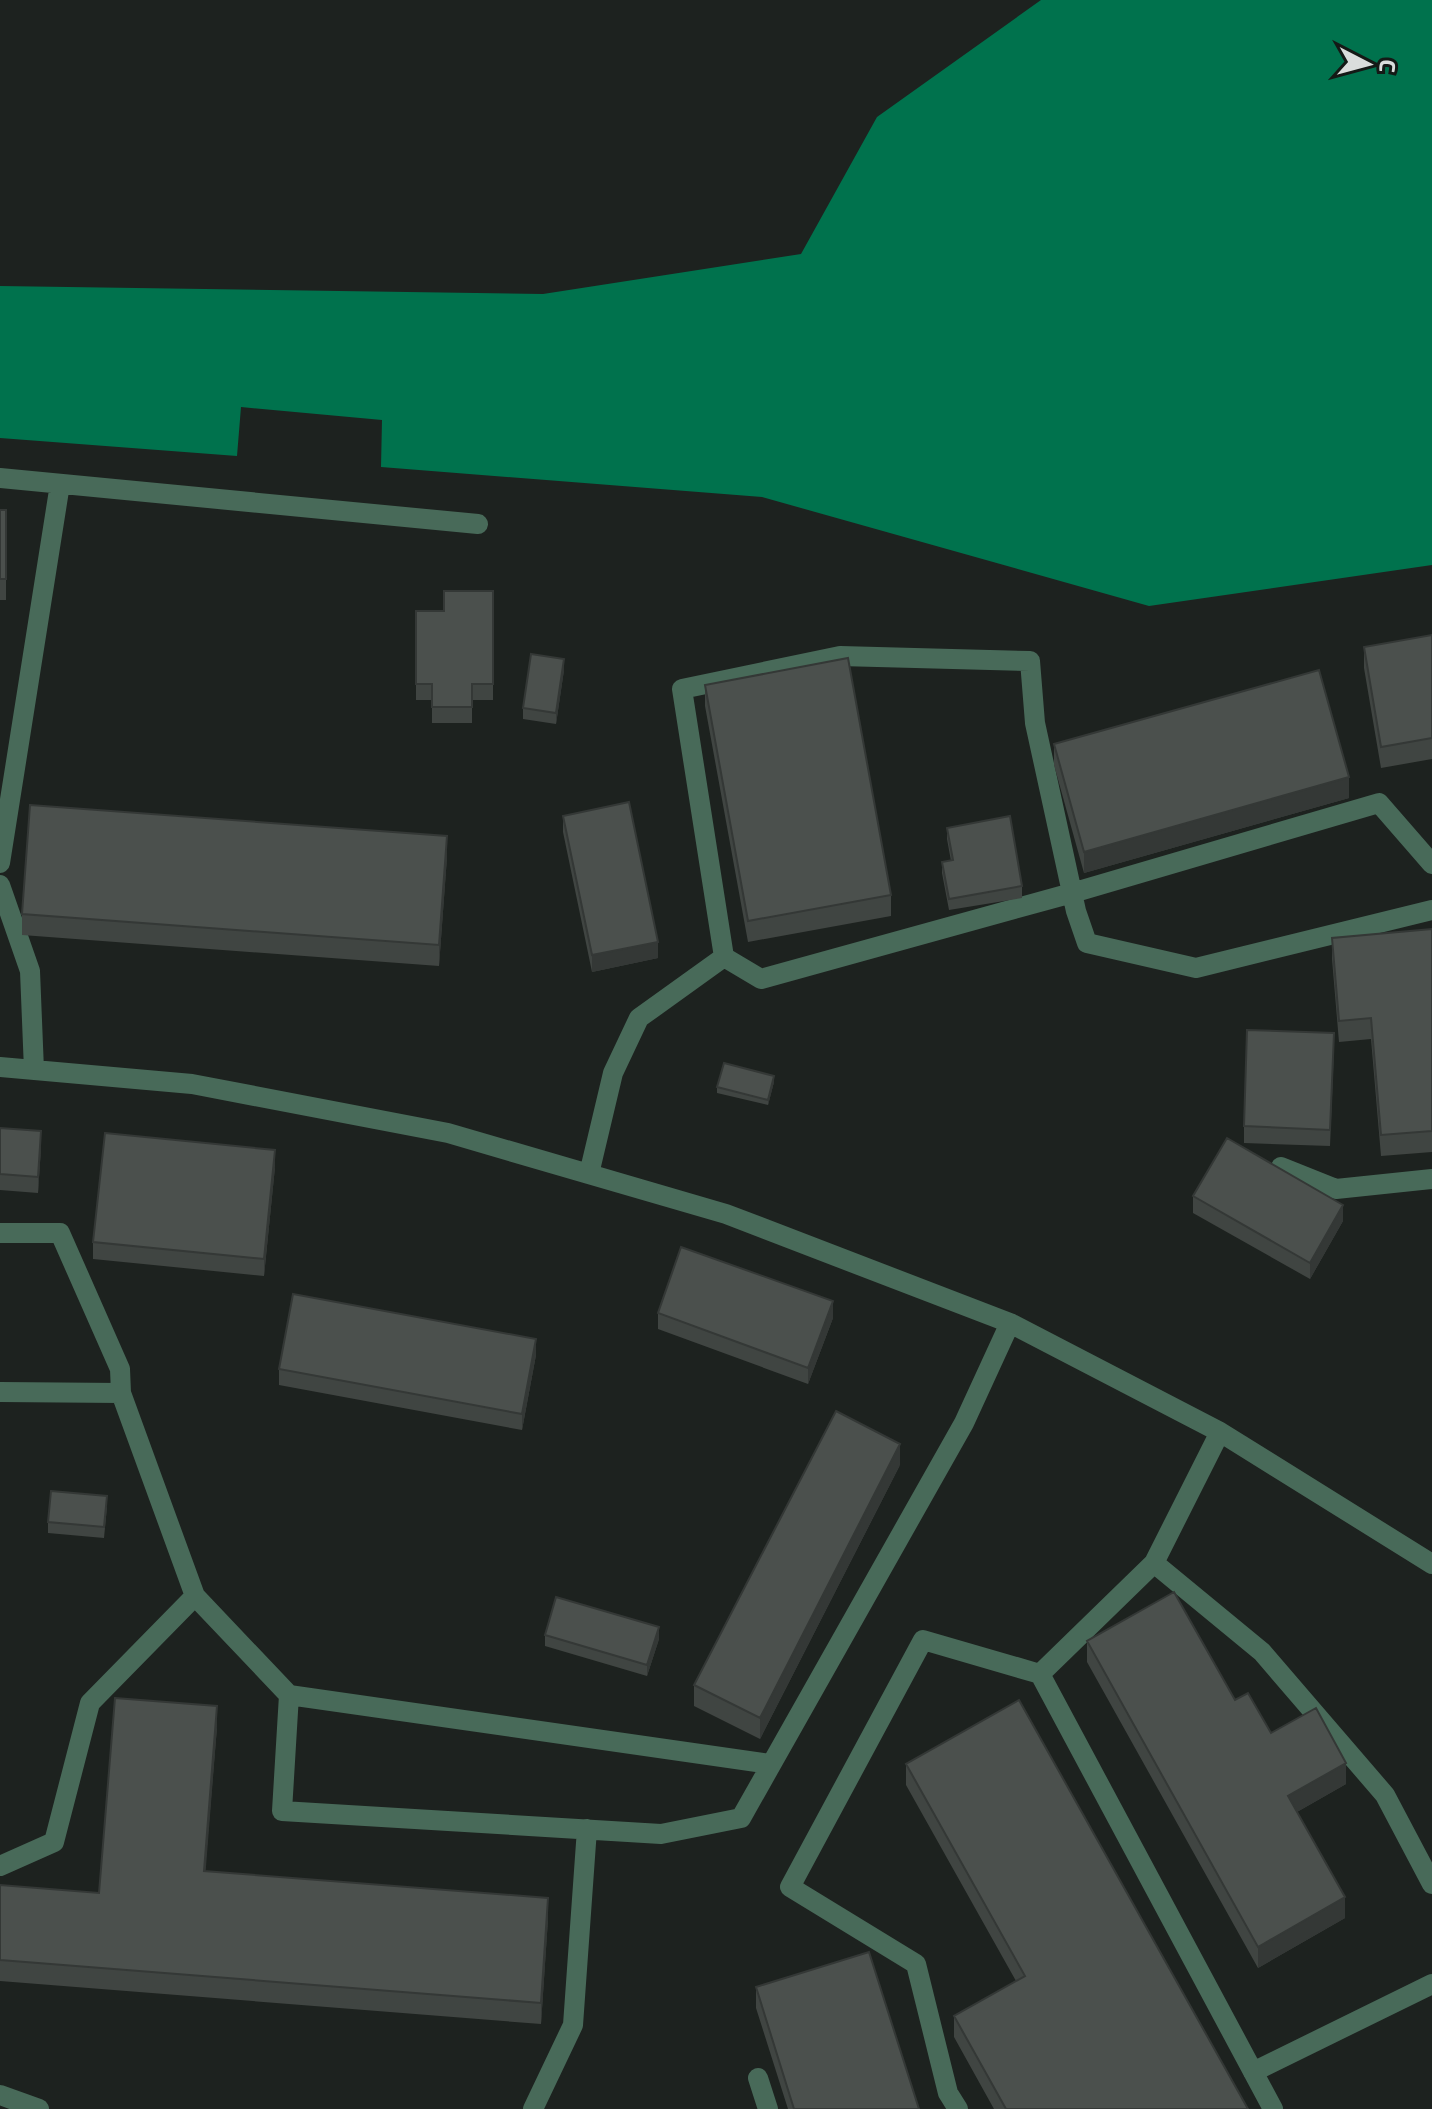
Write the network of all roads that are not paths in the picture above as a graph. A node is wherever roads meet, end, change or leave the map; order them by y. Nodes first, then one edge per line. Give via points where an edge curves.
1 (0, 478) edge
2 (60, 484) junction
3 (478, 524) dead end
4 (7, 775) edge
5 (0, 863) edge
6 (1432, 864) edge
7 (0, 885) edge
8 (1072, 893) junction
9 (1432, 910) edge
10 (724, 957) junction
11 (0, 1067) edge
12 (34, 1070) junction
13 (1281, 1167) edge
14 (589, 1174) junction
15 (1432, 1179) edge
16 (0, 1233) edge
17 (1010, 1323) junction
18 (0, 1392) edge
19 (121, 1393) junction
20 (1220, 1432) junction
21 (1154, 1563) junction
22 (1432, 1564) edge
23 (195, 1596) junction
24 (1040, 1674) junction
25 (289, 1695) junction
26 (770, 1764) junction
27 (587, 1829) junction
28 (0, 1866) edge
29 (1432, 1884) edge
30 (1432, 1984) edge
31 (1253, 2072) junction
32 (758, 2078) dead end
33 (0, 2095) edge
34 (39, 2109) edge
35 (533, 2109) edge
36 (768, 2109) edge
37 (958, 2109) edge
38 (1273, 2109) edge

1 - 2 street
2 - 3 street
2 - 4 street
4 - 5 street
6 - 8 street via 1379,803
7 - 12 street via 30,971
8 - 9 street via 1087,943 1196,968
8 - 10 street via 761,979
8 - 10 street via 1035,723 1030,661 840,656 682,689
10 - 14 street via 639,1018 613,1073
11 - 12 street
12 - 14 street via 192,1084 448,1133
13 - 15 street via 1336,1189
14 - 17 street via 726,1214
16 - 19 street via 60,1233 120,1369
17 - 20 street
17 - 26 street via 964,1423
18 - 19 street
19 - 23 street
20 - 21 street
20 - 22 street
21 - 24 street
21 - 29 street via 1262,1652 1385,1795
23 - 25 street
23 - 28 street via 90,1703 54,1842
24 - 31 street
24 - 37 street via 923,1640 790,1887 916,1964 948,2093
25 - 26 street
25 - 27 street via 282,1811
26 - 27 street via 741,1818 661,1834
27 - 35 street via 573,2025
30 - 31 street
31 - 38 street
32 - 36 street
33 - 34 street

